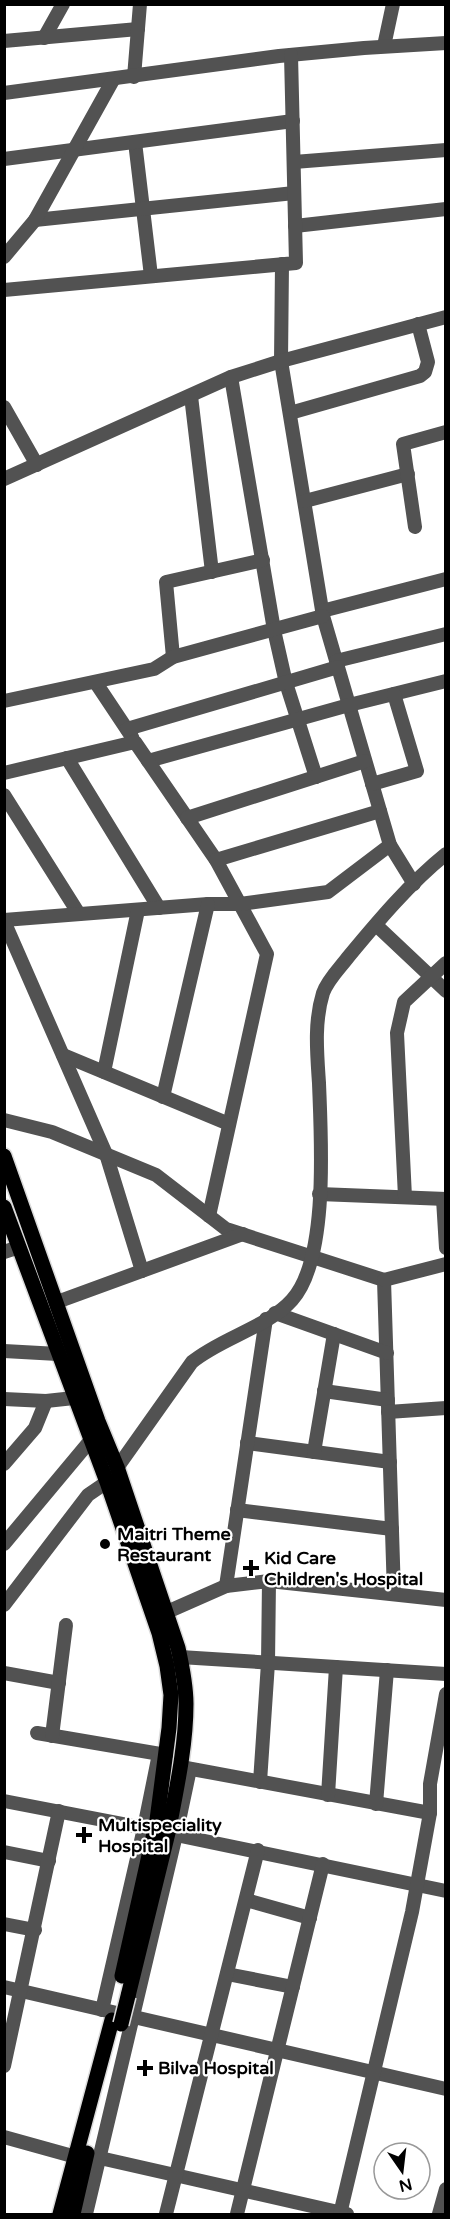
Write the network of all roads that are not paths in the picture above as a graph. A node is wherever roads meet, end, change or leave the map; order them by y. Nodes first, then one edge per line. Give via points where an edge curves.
1 (63, 4) edge
2 (140, 4) edge
3 (393, 4) edge
4 (138, 29) junction
5 (44, 38) junction
6 (4, 41) edge
7 (446, 43) edge
8 (384, 46) junction
9 (291, 55) junction
10 (134, 77) junction
11 (113, 80) junction
12 (4, 93) edge
13 (293, 121) junction
14 (135, 142) junction
15 (75, 150) junction
16 (446, 150) edge
17 (4, 159) edge
18 (294, 162) junction
19 (294, 193) junction
20 (142, 209) junction
21 (446, 209) edge
22 (34, 220) junction
23 (295, 226) junction
24 (4, 257) edge
25 (282, 264) junction
26 (151, 276) junction
27 (4, 290) edge
28 (446, 316) edge
29 (418, 324) junction
30 (281, 361) junction
31 (231, 377) junction
32 (191, 396) junction
33 (4, 407) edge
34 (290, 413) junction
35 (446, 432) edge
36 (37, 465) junction
37 (408, 474) junction
38 (4, 479) edge
39 (305, 501) junction
40 (415, 527) dead end
41 (263, 560) junction
42 (212, 572) junction
43 (446, 579) edge
44 (322, 614) junction
45 (274, 630) junction
46 (446, 633) edge
47 (173, 657) junction
48 (337, 664) junction
49 (446, 681) edge
50 (96, 683) junction
51 (286, 683) junction
52 (394, 694) junction
53 (4, 701) edge
54 (349, 705) junction
55 (297, 720) junction
56 (127, 729) junction
57 (135, 742) junction
58 (67, 758) junction
59 (148, 761) junction
60 (365, 761) junction
61 (4, 773) edge
62 (316, 777) junction
63 (372, 784) junction
64 (4, 795) edge
65 (380, 811) junction
66 (187, 818) junction
67 (390, 845) junction
68 (446, 854) edge
69 (216, 860) junction
70 (414, 884) junction
71 (208, 904) junction
72 (240, 904) junction
73 (159, 908) junction
74 (138, 910) junction
75 (79, 914) junction
76 (4, 921) edge
77 (376, 925) junction
78 (446, 963) edge
79 (431, 977) junction
80 (446, 991) edge
81 (63, 1055) junction
82 (104, 1072) junction
83 (163, 1096) junction
84 (4, 1120) edge
85 (229, 1124) junction
86 (106, 1154) junction
87 (4, 1156) edge
88 (319, 1194) junction
89 (405, 1197) junction
90 (444, 1199) edge
91 (4, 1207) edge
92 (209, 1216) junction
93 (243, 1234) junction
94 (446, 1248) edge
95 (12, 1249) edge
96 (312, 1257) junction
97 (446, 1264) edge
98 (142, 1271) junction
99 (384, 1280) junction
100 (57, 1302) junction
101 (271, 1316) junction
102 (334, 1334) junction
103 (4, 1351) edge
104 (387, 1353) junction
105 (58, 1354) junction
106 (324, 1391) junction
107 (74, 1398) junction
108 (4, 1399) edge
109 (46, 1401) junction
110 (388, 1406) junction
111 (446, 1408) edge
112 (90, 1441) junction
113 (247, 1443) junction
114 (314, 1452) junction
115 (390, 1462) junction
116 (4, 1464) edge
117 (117, 1467) junction
118 (107, 1482) junction
119 (237, 1510) junction
120 (392, 1529) junction
121 (4, 1544) edge
122 (269, 1581) junction
123 (226, 1586) junction
124 (394, 1594) junction
125 (446, 1600) edge
126 (4, 1605) edge
127 (166, 1612) junction
128 (66, 1625) dead end
129 (180, 1657) junction
130 (268, 1663) junction
131 (336, 1667) junction
132 (387, 1670) junction
133 (4, 1673) edge
134 (446, 1674) edge
135 (58, 1683) junction
136 (446, 1694) edge
137 (442, 1732) edge
138 (37, 1733) dead end
139 (52, 1736) junction
140 (162, 1755) junction
141 (185, 1768) junction
142 (260, 1782) junction
143 (430, 1784) junction
144 (446, 1786) edge
145 (328, 1795) junction
146 (4, 1801) edge
147 (376, 1804) junction
148 (59, 1811) junction
149 (430, 1813) junction
150 (144, 1828) junction
151 (176, 1834) junction
152 (258, 1850) junction
153 (4, 1852) edge
154 (49, 1861) junction
155 (323, 1864) junction
156 (416, 1884) junction
157 (446, 1891) edge
158 (246, 1900) junction
159 (310, 1918) junction
160 (4, 1924) edge
161 (35, 1929) junction
162 (227, 1974) junction
163 (4, 1986) edge
164 (293, 1987) junction
165 (22, 1991) junction
166 (123, 1995) junction
167 (117, 2018) junction
168 (211, 2036) junction
169 (277, 2051) junction
170 (4, 2066) edge
171 (375, 2073) junction
172 (446, 2089) edge
173 (4, 2137) edge
174 (76, 2157) junction
175 (100, 2158) junction
176 (175, 2177) junction
177 (446, 2189) edge
178 (243, 2190) junction
179 (60, 2214) edge
180 (73, 2214) edge
181 (86, 2214) edge
182 (166, 2214) edge
183 (237, 2214) edge
184 (342, 2214) edge
185 (439, 2214) edge

1 - 5 street
2 - 4 street
3 - 8 street
4 - 5 street
4 - 10 street
5 - 6 street
7 - 8 street
8 - 9 street
9 - 10 street
9 - 13 street
10 - 11 street
11 - 12 street
11 - 15 street
13 - 14 street
13 - 18 street
14 - 15 street
14 - 20 street
15 - 17 street
15 - 22 street
16 - 18 street
18 - 19 street
19 - 20 street
19 - 23 street
20 - 22 street
20 - 26 street
21 - 23 street
22 - 24 street
23 - 25 street via 296,263
25 - 26 street
25 - 30 street
26 - 27 street
28 - 29 street
29 - 30 street
29 - 34 street via 428,363 420,376
30 - 31 street
30 - 34 street
31 - 32 street
31 - 41 street
32 - 36 street
32 - 42 street
33 - 36 street
34 - 39 street
35 - 37 street via 403,444
36 - 38 street
37 - 39 street
37 - 40 street
39 - 44 street
41 - 42 street
41 - 45 street
42 - 47 street via 166,582
43 - 44 street
44 - 45 street
44 - 48 street
45 - 47 street
45 - 51 street
46 - 48 street
47 - 50 street via 154,669
48 - 51 street
48 - 54 street
49 - 52 street
50 - 53 street
50 - 56 street
51 - 55 street
51 - 56 street
52 - 54 street
52 - 63 street via 417,771
54 - 55 street
54 - 60 street
55 - 59 street
55 - 62 street
56 - 57 street
57 - 58 street
57 - 59 street
58 - 61 street
58 - 73 street
59 - 66 street
60 - 62 street
60 - 63 street
62 - 66 street
63 - 65 street
64 - 75 street
65 - 67 street
65 - 69 street
66 - 69 street
67 - 70 street
67 - 72 street via 328,892
68 - 70 street
69 - 72 street
70 - 77 street
71 - 72 street
71 - 73 street
71 - 83 street
72 - 85 street via 267,954
73 - 74 street
74 - 75 street
74 - 82 street
75 - 76 street
76 - 81 street
77 - 79 street
77 - 88 street via 323,992 317,1033
78 - 79 street
79 - 80 street
79 - 89 street via 405,1002 398,1033
81 - 82 street
81 - 86 street
82 - 83 street
83 - 85 street
84 - 86 street via 52,1132
85 - 92 street
86 - 92 street via 156,1175
86 - 98 street
87 - 100 main road
88 - 89 street
88 - 96 street
89 - 90 street
90 - 94 street
91 - 95 main road
92 - 93 street via 226,1229
93 - 96 street
93 - 98 street
95 - 105 main road
96 - 99 street
96 - 101 street via 307,1276 291,1300
97 - 99 street
98 - 100 street
99 - 104 street
100 - 117 main road
101 - 102 street
101 - 113 street
101 - 117 street via 207,1349 192,1362
102 - 104 street
102 - 106 street
103 - 105 street
104 - 110 street
105 - 107 main road
106 - 110 street
106 - 114 street
107 - 109 street
107 - 112 main road
108 - 109 street
109 - 116 street via 34,1428
110 - 111 street
110 - 115 street
112 - 118 main road
112 - 121 street
113 - 114 street
113 - 119 street
114 - 115 street
115 - 120 street
117 - 118 street
117 - 127 main road
118 - 126 street via 88,1495
118 - 140 main road via 167,1666 171,1695
119 - 120 street
119 - 123 street
120 - 124 street
122 - 123 street
122 - 124 street
122 - 130 street
123 - 127 street
124 - 125 street
127 - 129 main road
128 - 135 street
129 - 130 street
129 - 141 main road via 186,1702
130 - 131 street
130 - 142 street
131 - 132 street
131 - 145 street
132 - 134 street
132 - 147 street
133 - 135 street
135 - 139 street
136 - 137 street
137 - 143 street
138 - 139 street
139 - 140 street
140 - 150 street
140 - 166 main road via 157,1820
141 - 142 street
141 - 151 street
141 - 166 main road
142 - 145 street
143 - 144 street
143 - 149 street
145 - 147 street
146 - 148 street
147 - 149 street
148 - 150 street
148 - 154 street
149 - 156 street
150 - 167 street
151 - 152 street
151 - 167 street
152 - 155 street
152 - 158 street
153 - 154 street
154 - 161 street
155 - 156 street
155 - 159 street
156 - 157 street
156 - 171 street
158 - 159 street
158 - 162 street
159 - 164 street
160 - 161 street
161 - 165 street
162 - 164 street
162 - 168 street
163 - 165 street
164 - 169 street
165 - 167 street
165 - 170 street
166 - 167 main road
167 - 168 street
167 - 174 main road
167 - 175 street
167 - 180 main road
168 - 169 street
168 - 176 street
169 - 171 street
169 - 178 street
171 - 172 street
171 - 184 street
173 - 174 street
174 - 179 main road
175 - 176 street
175 - 181 street
176 - 178 street
176 - 182 street
177 - 185 street
178 - 183 street
178 - 184 street

